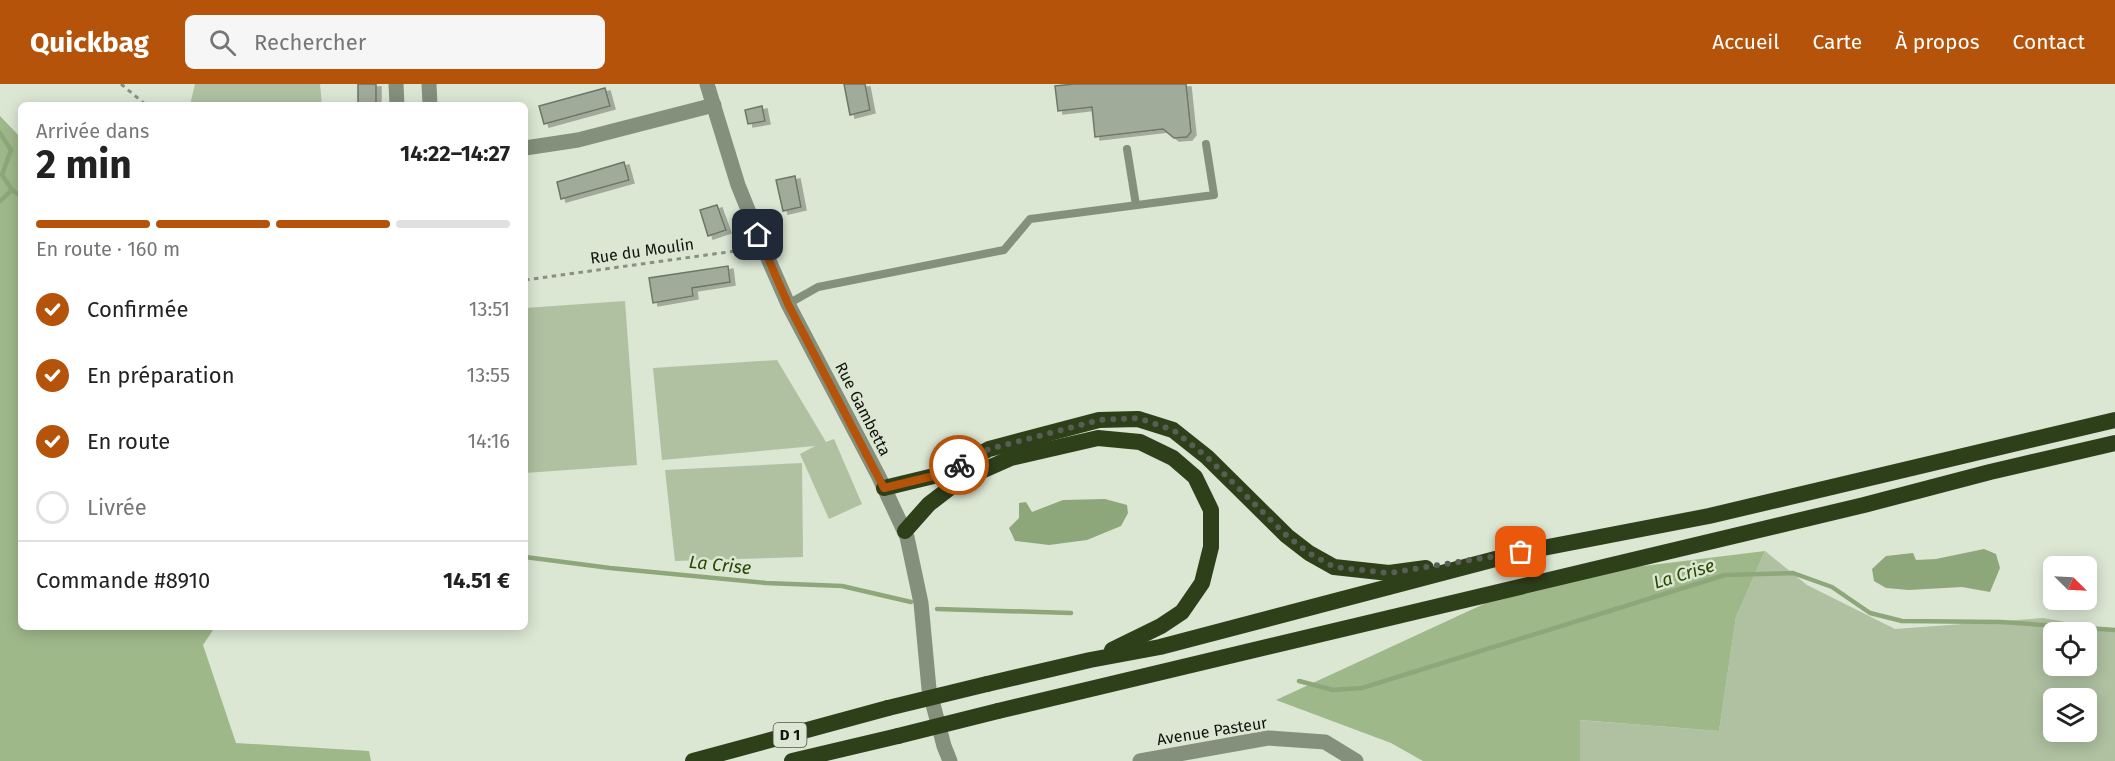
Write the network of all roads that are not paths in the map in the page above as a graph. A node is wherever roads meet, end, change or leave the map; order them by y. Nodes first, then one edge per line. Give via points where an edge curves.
1 (396, 84) edge
2 (429, 84) edge
3 (707, 84) edge
4 (397, 102) edge
5 (430, 102) edge
6 (714, 105) junction
7 (1206, 144) dead end
8 (528, 148) edge
9 (1126, 149) dead end
10 (1136, 205) junction
11 (788, 304) junction
12 (2115, 420) edge
13 (2115, 443) edge
14 (884, 488) junction
15 (904, 531) junction
16 (1521, 552) junction
17 (1090, 660) junction
18 (898, 736) junction
19 (693, 761) edge
20 (792, 761) edge
21 (835, 761) edge
22 (950, 761) edge
23 (1140, 761) edge
24 (1356, 761) edge

1 - 4 street
2 - 5 street
3 - 6 street, Rue Gambetta
6 - 8 street via 578,140
6 - 11 street, Rue Gambetta via 738,185
7 - 10 lane via 1214,195
9 - 10 lane
10 - 11 lane via 1030,219 1004,250 818,287
11 - 14 street, Rue Gambetta
12 - 16 highway, D 1 via 1709,516
13 - 18 highway, D 1, bridge
14 - 15 street, Rue Gambetta
14 - 16 highway via 942,474 989,449 1099,420 1138,418 1173,430 1207,457 1287,536 1334,567 1389,573
15 - 17 highway via 929,504 959,481 1011,459 1098,438 1140,442 1173,458 1195,477 1211,510 1211,547 1202,583 1182,612
15 - 22 street, Rue Gambetta via 921,603 929,689
16 - 17 highway, D 1 via 1160,647
17 - 19 highway, D 1, bridge via 888,708
18 - 20 highway, D 1
18 - 21 highway
23 - 24 street, Avenue Pasteur via 1268,738 1325,742

